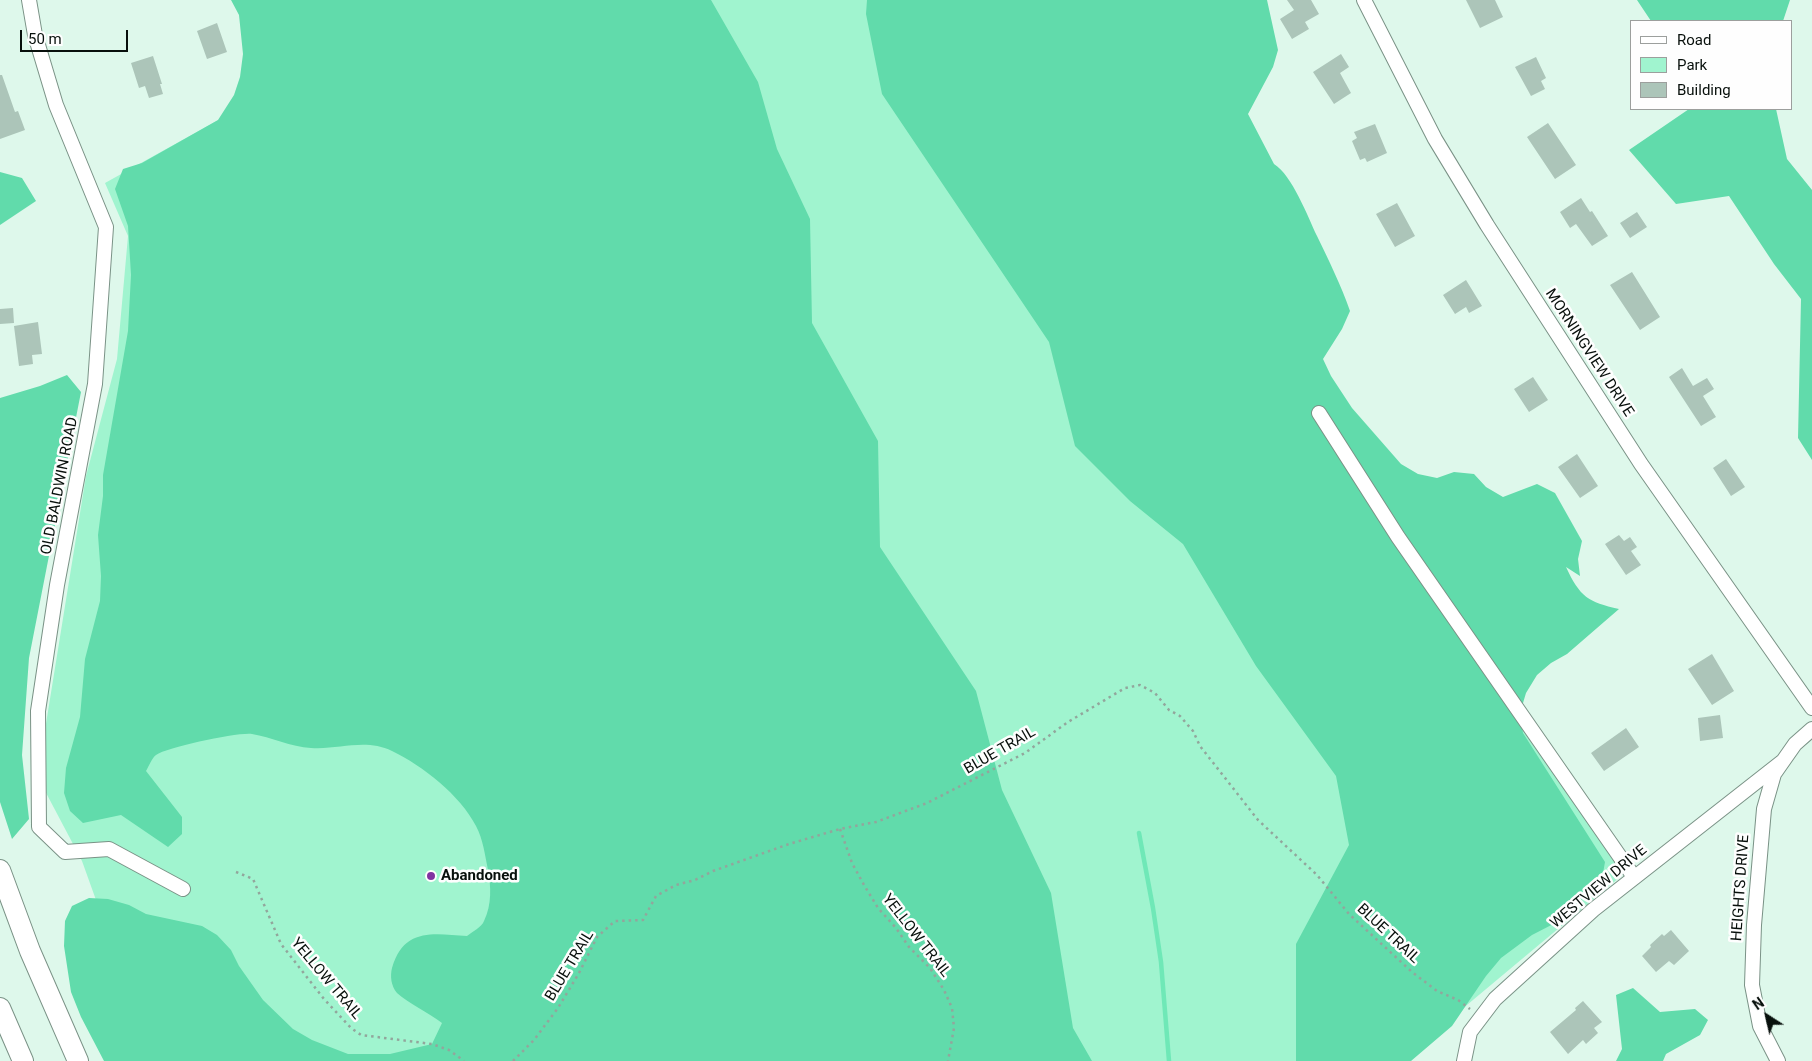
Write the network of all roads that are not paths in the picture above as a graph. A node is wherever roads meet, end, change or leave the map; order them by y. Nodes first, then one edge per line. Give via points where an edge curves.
1 (29, 0) edge
2 (1364, 0) edge
3 (1319, 413) dead end
4 (1812, 708) edge
5 (1812, 729) edge
6 (1783, 761) junction
7 (0, 870) edge
8 (1634, 877) junction
9 (183, 889) dead end
10 (0, 1008) edge
11 (23, 1061) edge
12 (78, 1061) edge
13 (1464, 1061) edge
14 (1778, 1061) edge

1 - 9 street, OLD BALDWIN ROAD via 35,35 56,105 106,227 95,384 57,585 38,711 39,827 65,852 109,849
2 - 4 street, MORNINGVIEW DRIVE via 1435,139 1487,225 1641,464
3 - 8 street via 1398,537
5 - 6 street, HEIGHTS DRIVE via 1795,744
6 - 8 street, WESTVIEW DRIVE
6 - 14 street, HEIGHTS DRIVE via 1774,774 1764,809 1752,985 1760,1026
7 - 12 highway via 30,951
8 - 13 street, WESTVIEW DRIVE via 1502,992 1470,1032
10 - 11 highway

